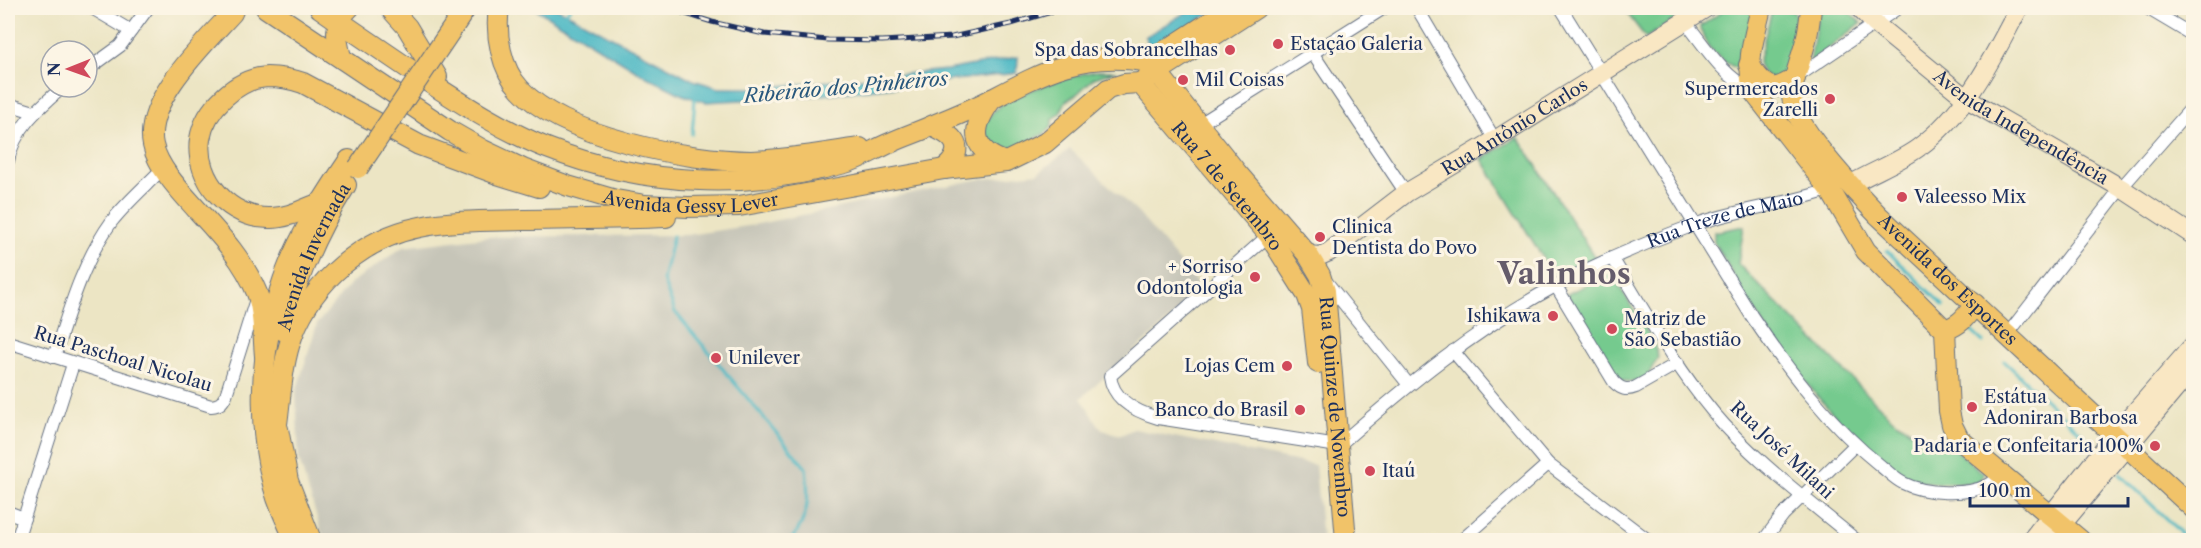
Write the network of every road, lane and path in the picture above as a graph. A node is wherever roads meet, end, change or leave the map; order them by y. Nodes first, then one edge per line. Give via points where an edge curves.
1 (92, 8) edge
2 (148, 8) edge
3 (234, 8) edge
4 (266, 8) edge
5 (320, 8) edge
6 (390, 8) edge
7 (453, 8) edge
8 (466, 8) edge
9 (499, 8) edge
10 (1232, 8) edge
11 (1256, 8) edge
12 (1384, 8) edge
13 (1417, 8) edge
14 (1561, 8) edge
15 (1706, 8) edge
16 (1761, 8) edge
17 (1811, 8) edge
18 (1859, 8) edge
19 (1898, 8) edge
20 (2019, 8) edge
21 (2147, 8) edge
22 (343, 14) edge
23 (1684, 20) junction
24 (1874, 23) junction
25 (131, 31) junction
26 (2193, 36) edge
27 (1313, 54) junction
28 (340, 57) junction
29 (99, 61) edge
30 (1749, 65) junction
31 (1150, 66) junction
32 (1603, 72) junction
33 (1795, 78) junction
34 (1140, 83) junction
35 (1753, 91) junction
36 (451, 96) junction
37 (49, 99) edge
38 (992, 99) junction
39 (1968, 99) junction
40 (8, 104) edge
41 (2193, 105) edge
42 (34, 112) junction
43 (932, 126) junction
44 (1191, 130) junction
45 (1496, 140) junction
46 (891, 142) junction
47 (8, 161) edge
48 (1006, 162) junction
49 (353, 164) junction
50 (164, 167) junction
51 (944, 169) junction
52 (1839, 187) junction
53 (2121, 188) junction
54 (1406, 193) junction
55 (616, 200) junction
56 (320, 203) junction
57 (739, 206) junction
58 (1696, 224) junction
59 (1269, 235) junction
60 (2193, 236) edge
61 (1329, 252) junction
62 (1308, 255) junction
63 (1612, 258) junction
64 (1320, 275) junction
65 (1556, 286) junction
66 (258, 295) junction
67 (1307, 295) junction
68 (1333, 304) junction
69 (1975, 304) junction
70 (1944, 330) junction
71 (2007, 335) junction
72 (8, 342) edge
73 (2193, 344) edge
74 (1453, 351) junction
75 (265, 356) junction
76 (54, 357) junction
77 (1678, 363) junction
78 (73, 364) junction
79 (2193, 367) edge
80 (1409, 385) junction
81 (277, 424) junction
82 (2120, 442) junction
83 (1855, 445) junction
84 (1332, 446) junction
85 (1548, 464) junction
86 (2002, 474) junction
87 (1803, 496) junction
88 (2193, 509) edge
89 (8, 512) edge
90 (24, 518) junction
91 (2056, 520) junction
92 (17, 540) edge
93 (295, 540) edge
94 (311, 540) edge
95 (1335, 540) edge
96 (1346, 540) edge
97 (1462, 540) edge
98 (1648, 540) edge
99 (1764, 540) edge
100 (1856, 540) edge
101 (2031, 540) edge
102 (2049, 540) edge
103 (2080, 540) edge

1 - 25 street
2 - 25 street
3 - 50 main road via 161,101 152,134 153,146
4 - 28 main road, Avenida Gessy Lever
5 - 22 main road, Avenida Gessy Lever
6 - 36 main road
7 - 49 main road, Avenida Invernada
8 - 49 main road, Avenida Invernada, bridge
9 - 46 main road via 500,46 518,88 536,105 599,134 714,159 783,159
10 - 31 main road via 1170,48
11 - 31 main road
12 - 27 street
13 - 45 street
14 - 32 street
15 - 23 main road, Rua Antônio Carlos
16 - 30 main road, Avenida dos Esportes
17 - 33 main road, Avenida dos Esportes
18 - 24 main road, Avenida Independência
19 - 24 street
20 - 39 main road, Rua Treze de Maio
21 - 26 street
22 - 28 main road via 337,41
22 - 36 main road, Avenida Gessy Lever
23 - 32 main road, Rua Antônio Carlos
23 - 35 street via 1729,76
24 - 33 street
24 - 39 main road, Avenida Independência
25 - 29 street via 120,46
27 - 44 street
27 - 54 street
28 - 55 main road, Avenida Gessy Lever via 483,150 534,173
30 - 33 main road via 1761,82 1773,88 1781,88
30 - 35 main road, Avenida dos Esportes
31 - 34 main road
31 - 38 main road, Avenida Gessy Lever via 1118,58 1084,60 1026,81
31 - 44 main road, Rua 7 de Setembro
32 - 45 main road, Rua Antônio Carlos
32 - 58 street
33 - 52 main road, Avenida dos Esportes via 1794,107
34 - 44 main road, Rua 7 de Setembro
34 - 48 main road, Avenida Gessy Lever via 1108,89 1045,143
35 - 52 main road, Avenida dos Esportes
36 - 46 main road, Avenida Gessy Lever via 477,114 547,148 601,166 669,179 731,182 789,176 848,163
37 - 42 street
38 - 43 main road, Avenida Gessy Lever
38 - 48 main road via 979,117 977,131 985,151
39 - 52 main road, Rua Treze de Maio via 1916,149
39 - 53 main road, Avenida Independência
40 - 42 street
41 - 53 street
42 - 47 street via 17,133
43 - 46 main road, Avenida Gessy Lever
43 - 51 main road via 956,146 953,161
44 - 59 main road, Rua 7 de Setembro
44 - 62 main road, Rua 7 de Setembro
45 - 54 main road, Rua Antônio Carlos
48 - 51 main road, Avenida Gessy Lever
49 - 56 main road, Avenida Invernada
49 - 81 main road, Avenida Invernada via 301,274 288,313 277,365
50 - 66 main road via 174,184 234,251
50 - 76 street via 113,220 93,253 74,294
51 - 57 main road, Avenida Gessy Lever
52 - 58 street, Rua Treze de Maio
52 - 69 main road, Avenida dos Esportes via 1879,216
52 - 70 main road, Avenida dos Esportes via 1866,251
53 - 60 main road, Avenida Independência
53 - 71 street
54 - 61 main road, Rua Antônio Carlos
55 - 56 main road via 571,197 448,156 284,77 246,83 219,103 209,115 201,139 201,159 205,175 224,201 246,216 272,219
55 - 57 main road, Avenida Gessy Lever via 670,206
56 - 75 main road, Avenida Invernada via 280,290
57 - 81 main road via 688,216 466,221 419,227 387,237 332,274 301,316 286,358
58 - 63 street, Rua Treze de Maio
58 - 83 street via 1784,364
59 - 67 main road, Rua 7 de Setembro
59 - 84 street via 1110,375 1113,389 1129,405 1158,418
61 - 62 main road, Rua Antônio Carlos
61 - 64 main road
62 - 64 main road, Rua 7 de Setembro
63 - 65 street, Rua Treze de Maio
63 - 77 street, Rua José Milani
64 - 67 main road
64 - 68 main road, Rua Quinze de Novembro
65 - 74 street, Rua Treze de Maio
65 - 77 street via 1620,388 1636,387
66 - 75 main road
66 - 78 street, Rua Paschoal Nicolau via 225,395 218,405
67 - 84 main road, Rua Quinze de Novembro
68 - 80 street
68 - 84 main road, Rua Quinze de Novembro
69 - 70 main road via 1957,326
69 - 71 main road, Avenida dos Esportes
70 - 86 main road via 1952,425 1959,439
71 - 82 main road, Avenida dos Esportes
72 - 76 street, Rua Paschoal Nicolau
73 - 82 main road
74 - 80 street, Rua Treze de Maio
74 - 85 street
75 - 93 main road, Avenida Invernada via 263,396 270,472
76 - 78 street, Rua Paschoal Nicolau
77 - 87 street, Rua José Milani via 1735,435
78 - 90 street
79 - 82 main road
80 - 84 street, Rua Treze de Maio
81 - 94 main road, Avenida Invernada via 288,481
82 - 88 main road, Avenida dos Esportes
82 - 91 main road
83 - 86 street via 1904,484 1934,491 1975,490
83 - 87 street
84 - 95 main road, Rua Quinze de Novembro
84 - 96 main road, Rua Quinze de Novembro
85 - 97 street
85 - 98 street
86 - 91 main road
87 - 99 street
87 - 100 street, Rua José Milani
89 - 90 street
90 - 92 street
91 - 101 main road
91 - 102 main road
91 - 103 main road

